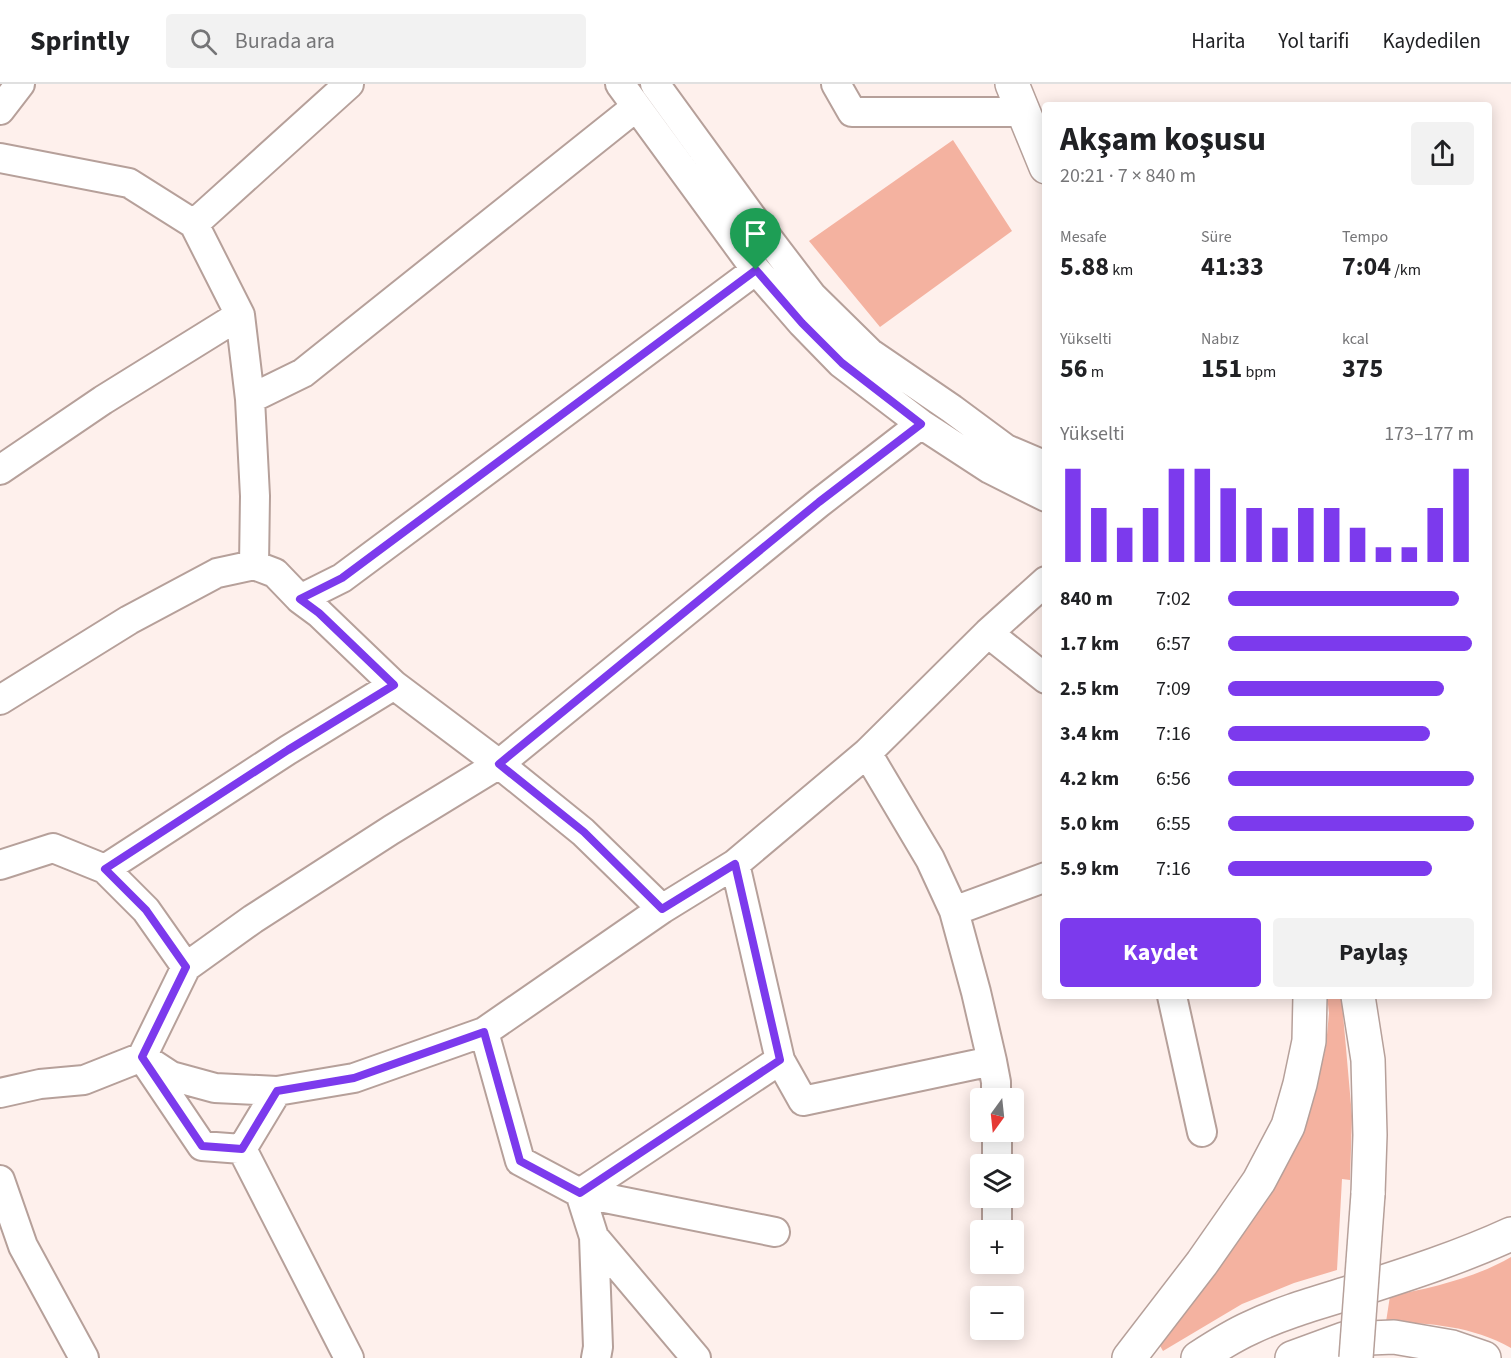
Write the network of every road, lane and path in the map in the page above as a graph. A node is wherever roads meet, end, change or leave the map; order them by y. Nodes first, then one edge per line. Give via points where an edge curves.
1 (20, 84) edge
2 (349, 84) edge
3 (655, 84) edge
4 (836, 84) edge
5 (628, 95) edge
6 (1018, 98) edge
7 (0, 110) edge
8 (1042, 157) edge
9 (0, 158) edge
10 (194, 224) junction
11 (756, 270) junction
12 (240, 315) junction
13 (250, 399) junction
14 (921, 424) junction
15 (1042, 464) edge
16 (0, 470) edge
17 (1042, 495) edge
18 (254, 565) junction
19 (1042, 585) edge
20 (300, 599) junction
21 (988, 633) junction
22 (1042, 676) edge
23 (394, 685) junction
24 (0, 700) edge
25 (867, 753) junction
26 (499, 764) junction
27 (735, 864) junction
28 (0, 865) edge
29 (105, 869) junction
30 (1042, 878) edge
31 (662, 909) junction
32 (954, 910) junction
33 (186, 967) junction
34 (1173, 999) edge
35 (1310, 999) edge
36 (1358, 999) edge
37 (484, 1032) junction
38 (142, 1057) junction
39 (780, 1060) junction
40 (992, 1061) junction
41 (996, 1088) edge
42 (277, 1091) junction
43 (0, 1093) edge
44 (1202, 1132) dead end
45 (242, 1149) junction
46 (0, 1180) edge
47 (580, 1193) junction
48 (775, 1232) dead end
49 (1511, 1234) edge
50 (594, 1237) junction
51 (84, 1358) edge
52 (349, 1358) edge
53 (596, 1358) edge
54 (696, 1358) edge
55 (1129, 1358) edge
56 (1198, 1358) edge
57 (1292, 1358) edge
58 (1356, 1358) edge
59 (1484, 1358) edge

1 - 7 street
2 - 10 street
3 - 15 street via 757,225 820,304 870,353 1006,449
4 - 6 street via 852,112
5 - 11 street
5 - 13 street via 303,373
6 - 8 main road
9 - 10 street via 129,183
10 - 12 street
11 - 14 street via 842,363
11 - 20 street via 342,578
12 - 13 street
12 - 16 street
13 - 18 street
14 - 17 street via 990,469
14 - 26 street via 819,502
18 - 20 street via 275,573
18 - 24 street via 218,573 198,583 129,620
19 - 21 street
20 - 23 street
21 - 22 street
21 - 25 street
23 - 26 street
23 - 29 street
25 - 27 street
25 - 32 street via 930,859
26 - 31 street via 584,832
26 - 33 street via 263,912
27 - 31 street
27 - 39 street
28 - 29 street via 53,848
29 - 33 street via 146,910
30 - 32 street
31 - 37 street
32 - 40 street
33 - 38 street
34 - 44 street
35 - 55 main road via 1309,1041 1288,1126 1233,1221
36 - 58 main road, bridge via 1368,1060 1370,1135
37 - 42 street via 354,1078
37 - 47 street via 520,1161
38 - 42 street via 171,1076 215,1088
38 - 43 street via 84,1080
38 - 45 street via 202,1146
39 - 40 street via 804,1101
39 - 47 street
40 - 41 street
42 - 45 street
45 - 52 street
46 - 51 street via 23,1246
47 - 48 street
47 - 50 street
49 - 56 main road via 1427,1268 1251,1327
50 - 53 street
50 - 54 street
57 - 59 main road via 1344,1339 1394,1337 1452,1347

